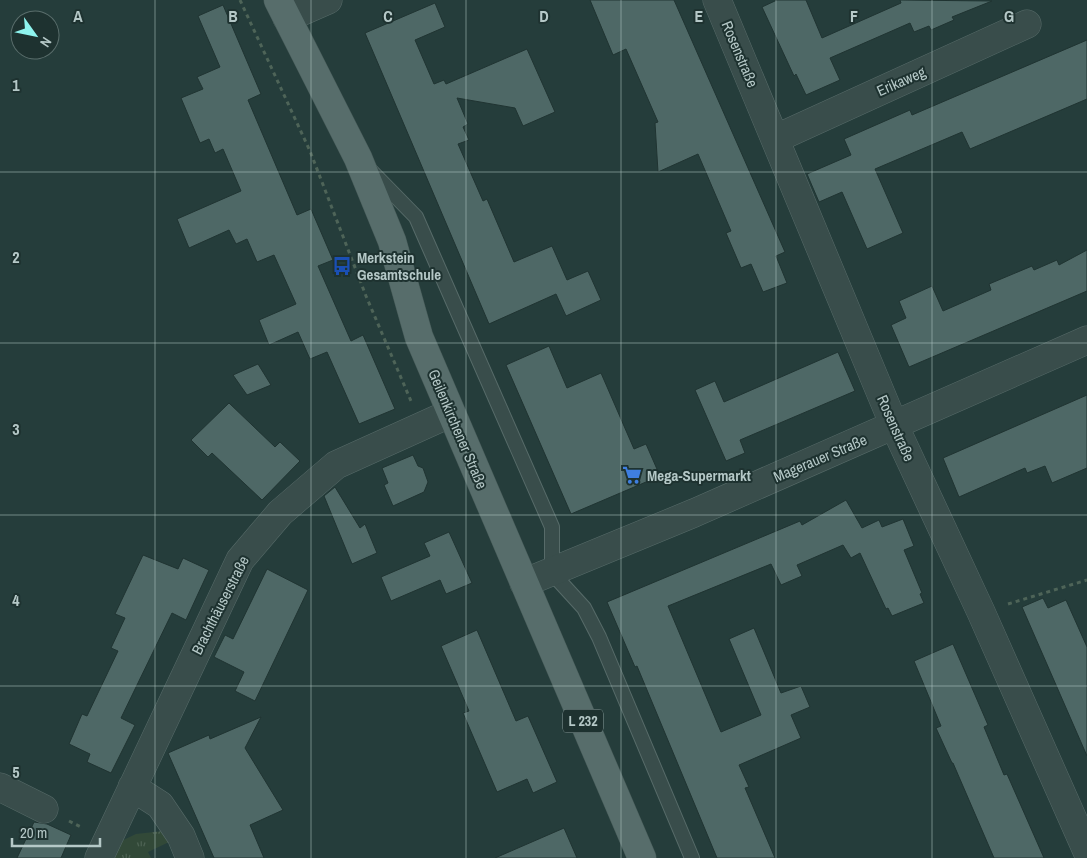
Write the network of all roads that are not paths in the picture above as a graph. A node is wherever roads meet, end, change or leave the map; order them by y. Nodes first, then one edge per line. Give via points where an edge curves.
1 (328, 0) edge
2 (717, 0) edge
3 (283, 9) edge
4 (1027, 24) dead end
5 (775, 138) junction
6 (358, 158) junction
7 (1087, 340) edge
8 (451, 412) junction
9 (894, 425) junction
10 (552, 573) junction
11 (524, 583) junction
12 (0, 787) edge
13 (132, 787) junction
14 (44, 809) road end
15 (103, 849) edge
16 (1087, 851) edge
17 (190, 858) edge
18 (642, 858) edge
19 (692, 858) edge

1 - 3 street
2 - 5 street, Rosenstraße
3 - 6 main road, Geilenkirchener Straße / L 232
4 - 5 street, Erikaweg
5 - 9 street, Rosenstraße
6 - 8 main road, Geilenkirchener Straße / L 232 via 392,241 418,337
6 - 10 lane via 416,217 552,527
7 - 9 street, Magerauer Straße
8 - 11 main road, Geilenkirchener Straße / L 232
8 - 13 street, Brachthäuserstraße via 336,465 280,513 240,560
9 - 10 street, Magerauer Straße
9 - 16 street, Rosenstraße
10 - 11 street, Magerauer Straße
10 - 19 lane via 584,608 599,637
11 - 18 main road, Geilenkirchener Straße / L 232
12 - 14 street
13 - 15 street, Brachthäuserstraße
13 - 17 street via 160,805 181,836

